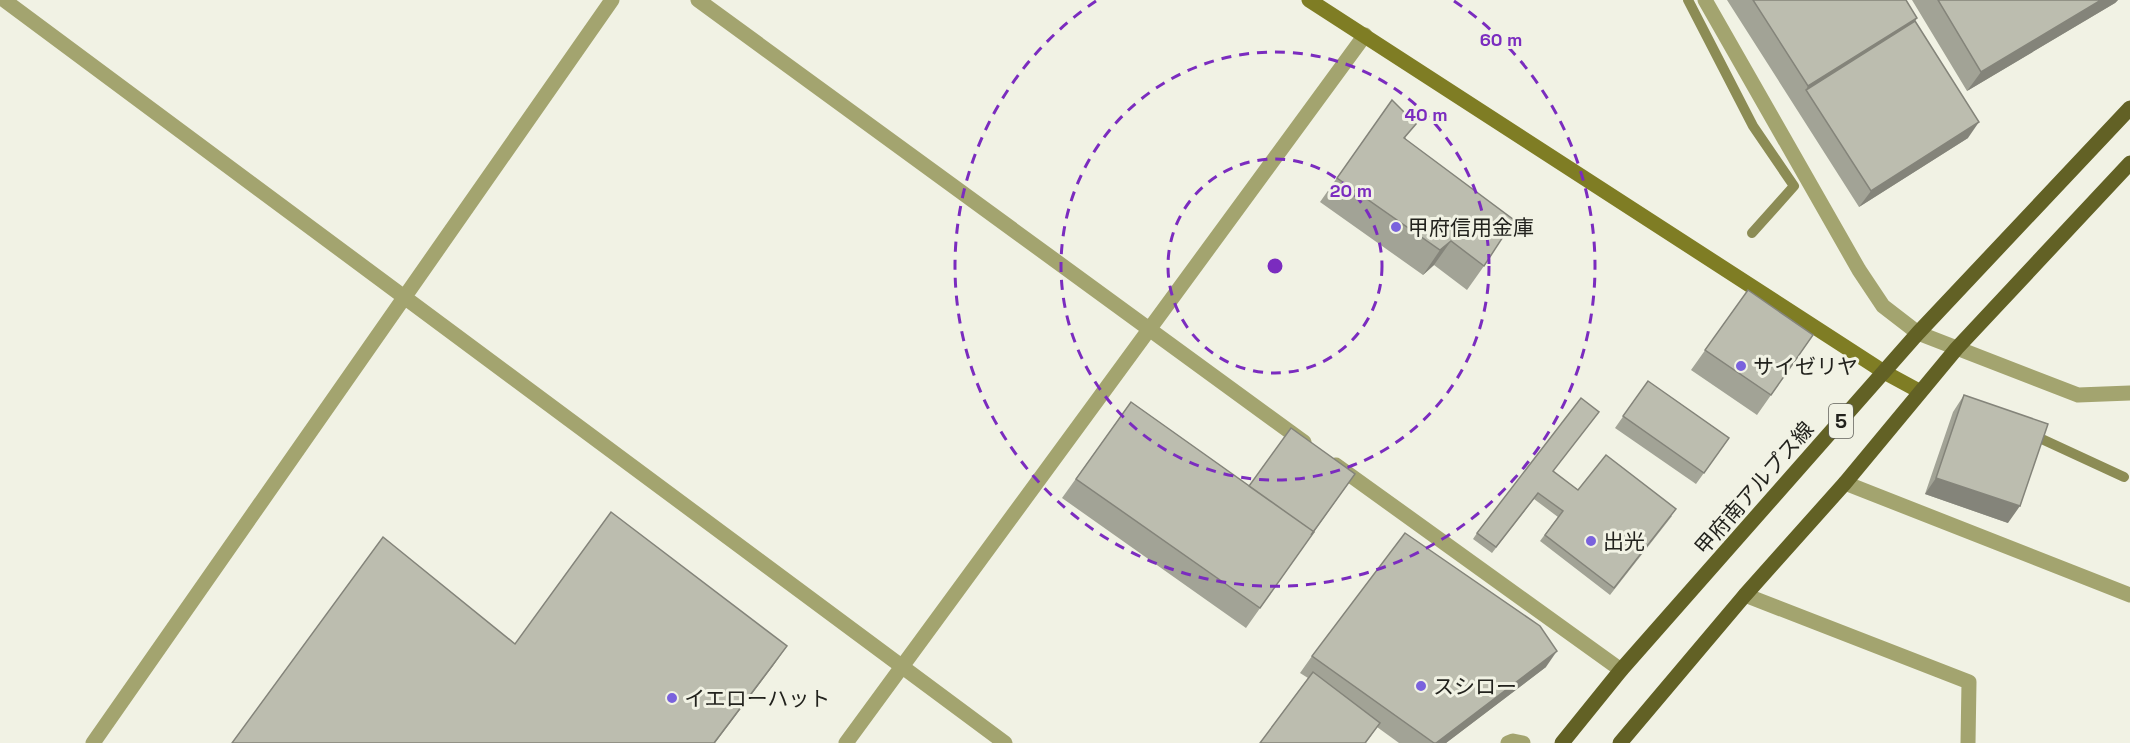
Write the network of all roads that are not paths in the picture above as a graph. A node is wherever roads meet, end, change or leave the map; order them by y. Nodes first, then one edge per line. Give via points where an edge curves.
1 (4, 0) edge
2 (612, 0) edge
3 (698, 0) edge
4 (1309, 0) edge
5 (1705, 0) edge
6 (1365, 35) junction
7 (2130, 108) edge
8 (2130, 163) edge
9 (406, 298) junction
10 (1149, 330) junction
11 (1918, 333) junction
12 (1957, 348) junction
13 (1884, 372) junction
14 (1919, 392) junction
15 (2130, 393) edge
16 (1845, 483) junction
17 (1744, 595) junction
18 (2130, 596) edge
19 (902, 667) junction
20 (1621, 670) junction
21 (93, 743) edge
22 (846, 743) edge
23 (1005, 743) edge
24 (1508, 743) edge
25 (1524, 743) edge
26 (1562, 743) edge
27 (1620, 743) edge
28 (1968, 743) edge

1 - 9 street
2 - 9 street
3 - 10 street
4 - 6 street
5 - 11 street via 1859,270 1883,306
6 - 10 street
6 - 13 street
7 - 11 main road, 甲府南アルプス線 / 5
8 - 12 main road, 5
9 - 19 street
9 - 21 street
10 - 19 street
10 - 20 street
11 - 12 street
11 - 13 main road, 甲府南アルプス線 / 5
12 - 14 main road, 5
12 - 15 street via 2078,395
13 - 14 street
13 - 20 main road, 甲府南アルプス線 / 5
14 - 16 main road, 5
16 - 17 main road, 5
16 - 18 street
17 - 27 main road, 5
17 - 28 street via 1969,682
19 - 22 street
19 - 23 street
20 - 26 main road, 甲府南アルプス線 / 5
24 - 25 street

